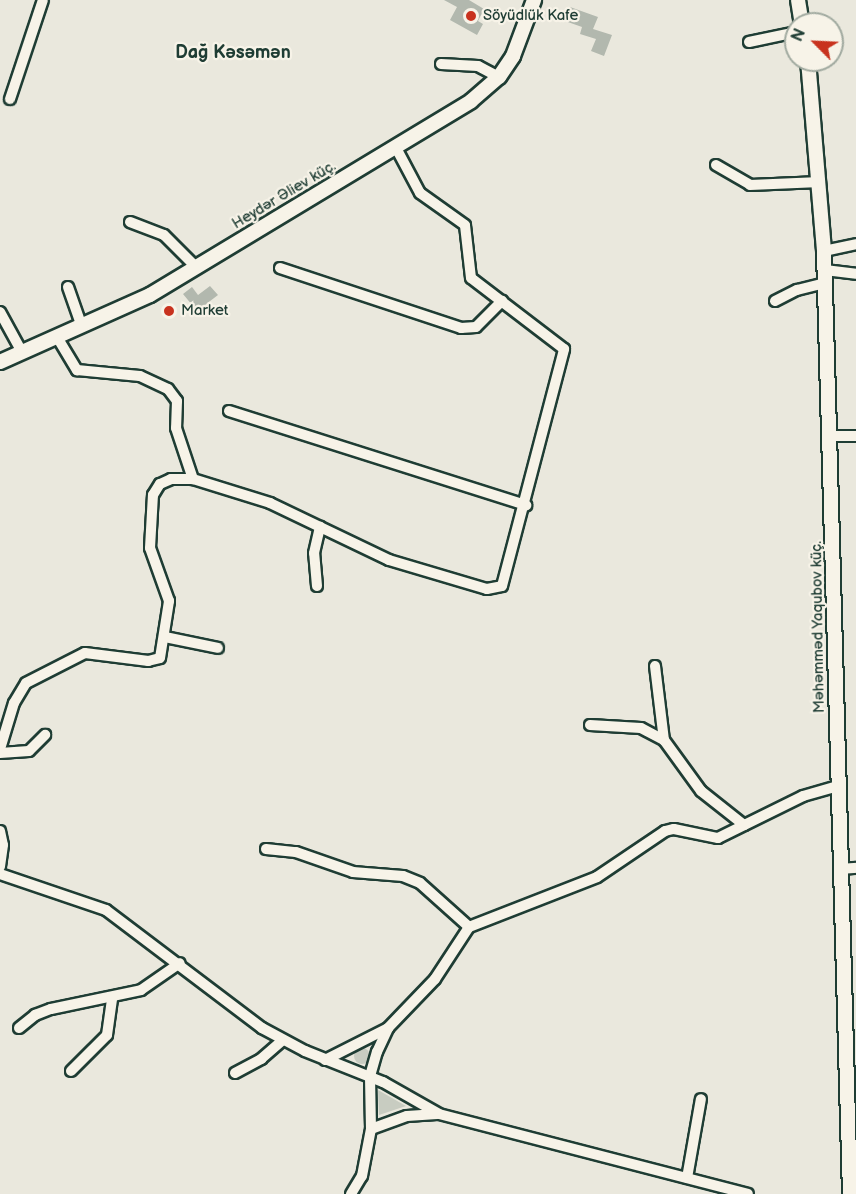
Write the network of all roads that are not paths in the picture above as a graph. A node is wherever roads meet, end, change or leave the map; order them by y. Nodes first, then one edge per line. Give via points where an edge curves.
1 (43, 0) edge
2 (534, 0) edge
3 (784, 35) edge
4 (749, 42) dead end
5 (441, 64) dead end
6 (809, 72) edge
7 (499, 77) junction
8 (10, 99) dead end
9 (395, 146) junction
10 (716, 165) dead end
11 (820, 182) junction
12 (130, 222) dead end
13 (856, 244) edge
14 (824, 251) junction
15 (197, 268) junction
16 (280, 268) dead end
17 (856, 274) edge
18 (825, 276) junction
19 (68, 287) dead end
20 (502, 301) junction
21 (775, 301) dead end
22 (0, 312) edge
23 (82, 327) junction
24 (57, 337) junction
25 (22, 352) junction
26 (0, 362) edge
27 (229, 411) dead end
28 (830, 436) junction
29 (856, 436) edge
30 (193, 479) junction
31 (526, 505) junction
32 (321, 527) junction
33 (317, 586) dead end
34 (165, 637) junction
35 (218, 648) dead end
36 (655, 666) dead end
37 (5, 716) edge
38 (590, 725) dead end
39 (45, 735) dead end
40 (664, 740) junction
41 (0, 751) edge
42 (837, 786) junction
43 (744, 825) junction
44 (0, 831) edge
45 (266, 849) dead end
46 (0, 867) edge
47 (856, 868) edge
48 (841, 869) junction
49 (0, 874) edge
50 (469, 927) junction
51 (180, 963) junction
52 (112, 998) junction
53 (20, 1028) dead end
54 (388, 1028) junction
55 (282, 1040) junction
56 (851, 1054) edge
57 (325, 1060) junction
58 (71, 1071) dead end
59 (235, 1073) dead end
60 (370, 1077) junction
61 (701, 1099) dead end
62 (439, 1114) junction
63 (371, 1129) junction
64 (687, 1178) junction
65 (358, 1191) edge
66 (732, 1192) edge
67 (748, 1194) edge
68 (850, 1194) edge

1 - 8 street
2 - 7 main road, Heydər Əliev küç. via 513,56
3 - 4 street
5 - 7 street via 478,66
6 - 11 main road, Məhəmməd Yaqubov küç.
7 - 9 main road, Heydər Əliev küç. via 471,101
9 - 15 main road, Heydər Əliev küç.
9 - 20 street via 420,193 465,225 471,278
10 - 11 street via 750,185
11 - 14 main road, Məhəmməd Yaqubov küç.
12 - 15 street via 164,235
13 - 14 street
14 - 18 main road, Məhəmməd Yaqubov küç.
15 - 23 main road, Heydər Əliev küç. via 126,308
16 - 20 street via 461,328 476,327
17 - 18 street
18 - 21 street
18 - 28 main road, Məhəmməd Yaqubov küç.
19 - 23 street
20 - 31 street via 564,349
22 - 25 street
23 - 24 main road, Heydər Əliev küç.
24 - 25 main road, Heydər Əliev küç.
24 - 30 street via 77,370 140,376 168,389 177,401 176,428
25 - 26 main road, Heydər Əliev küç.
27 - 31 street
28 - 29 street
28 - 42 main road, Məhəmməd Yaqubov küç.
30 - 32 street via 270,503
30 - 34 street via 160,483 153,495 150,548 169,601
31 - 32 street via 508,574 502,586 495,589 389,560
32 - 33 street via 314,553
34 - 35 street
34 - 37 street via 160,658 153,662 97,652 75,656 26,683
36 - 40 street
37 - 41 street
38 - 40 street via 642,728
39 - 41 street via 29,751
40 - 43 street via 701,791
42 - 43 street via 803,796
42 - 48 main road, Məhəmməd Yaqubov küç.
43 - 50 street via 718,838 675,829 665,831 597,877
44 - 46 street
45 - 50 street via 296,852 353,872 404,876 420,883
47 - 48 street
48 - 56 main road, Məhəmməd Yaqubov küç.
49 - 51 street via 106,910
50 - 54 street via 435,979
51 - 52 street via 141,990
51 - 55 street
52 - 53 street via 51,1009 35,1015
52 - 58 street via 107,1035
54 - 57 street
54 - 60 street
55 - 57 street
55 - 59 street via 261,1059
56 - 68 main road, Məhəmməd Yaqubov küç.
57 - 60 street
60 - 62 street
60 - 63 street
61 - 64 street
62 - 63 street via 407,1116
62 - 64 street
63 - 65 street
64 - 66 street
66 - 67 street

